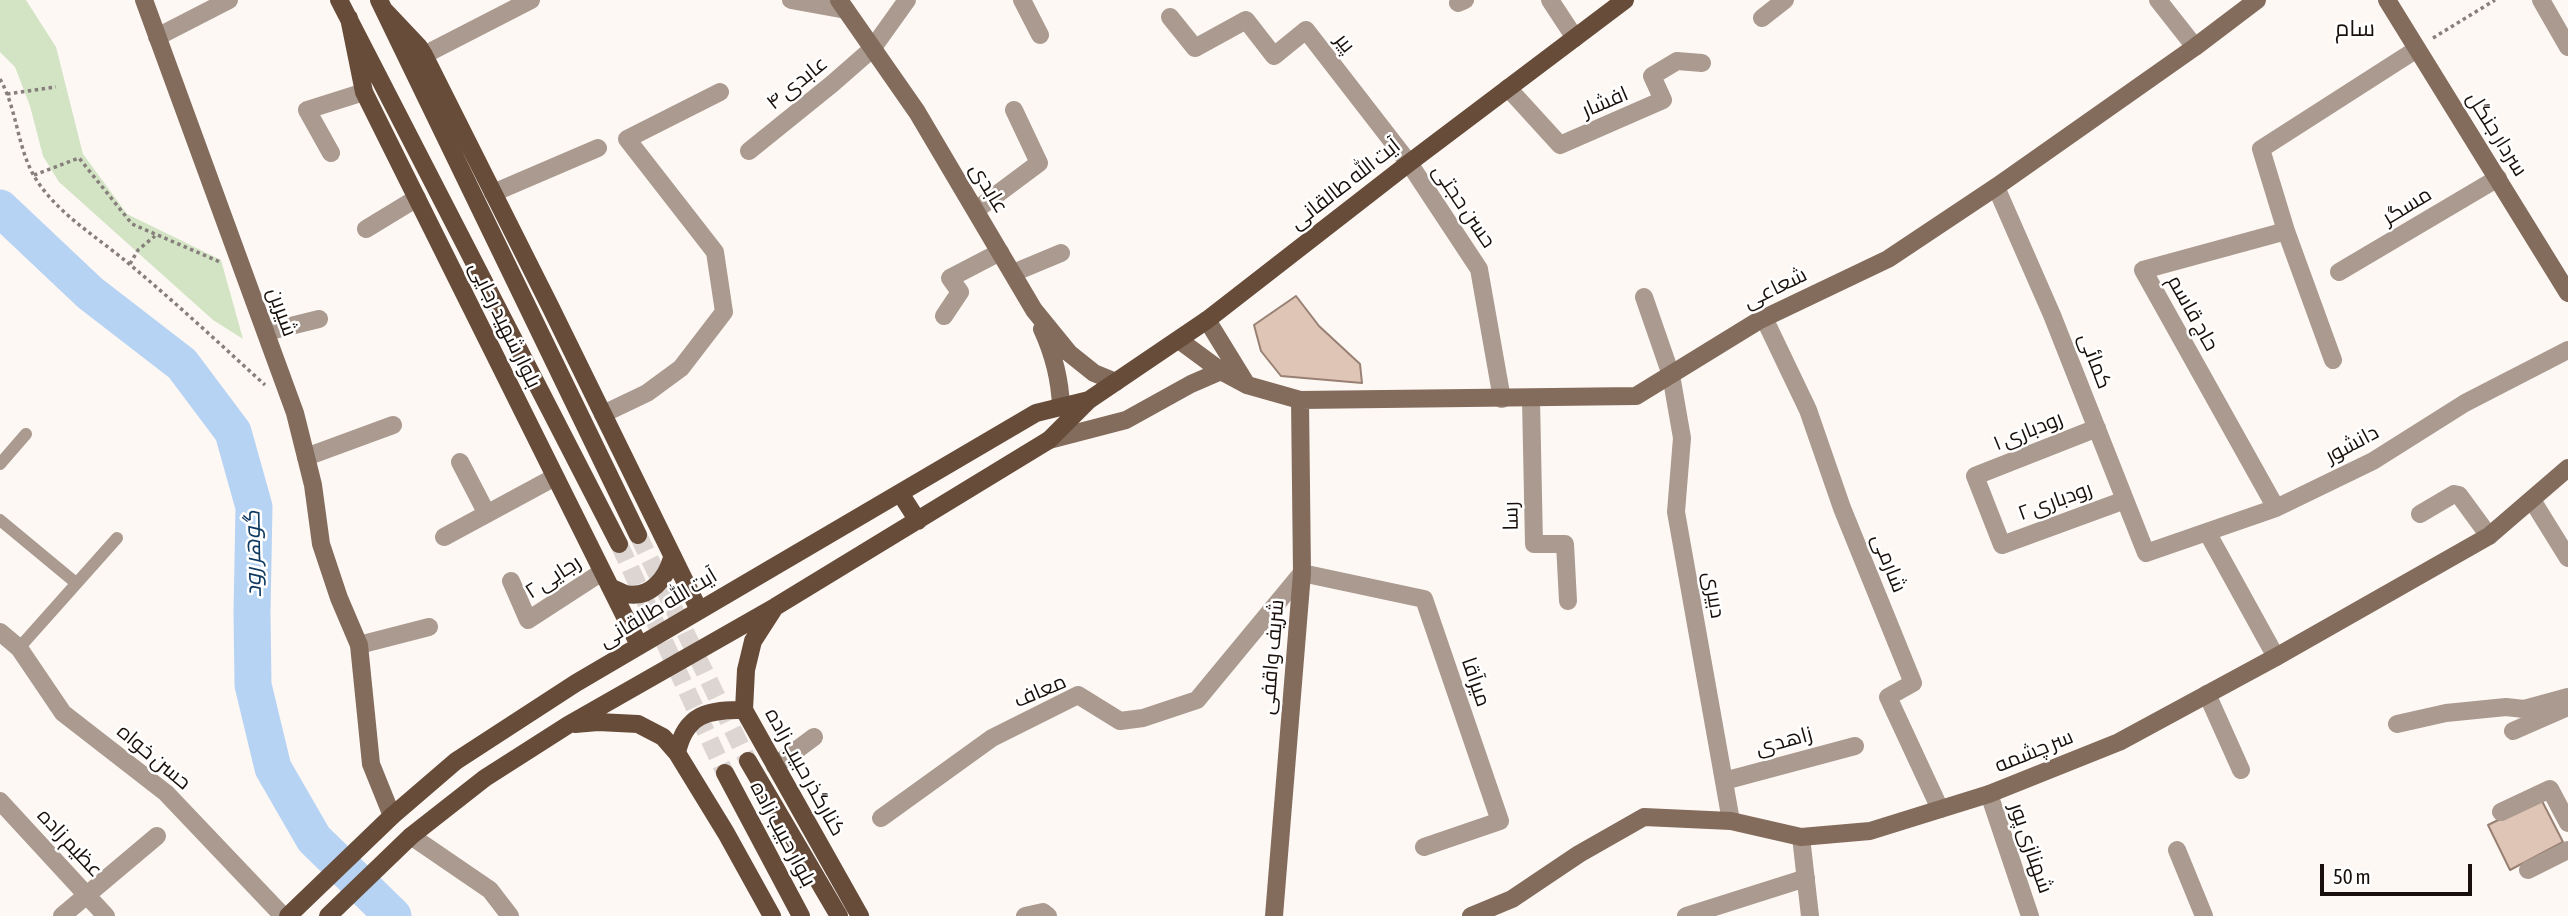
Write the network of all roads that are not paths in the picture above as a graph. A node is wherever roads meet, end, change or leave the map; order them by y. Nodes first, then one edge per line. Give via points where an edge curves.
1 (144, 0) edge
2 (229, 0) edge
3 (339, 0) edge
4 (531, 0) edge
5 (790, 0) edge
6 (906, 0) edge
7 (1022, 0) edge
8 (1550, 0) edge
9 (1625, 0) edge
10 (1785, 0) edge
11 (2158, 0) edge
12 (2257, 0) edge
13 (2387, 0) edge
14 (2541, 0) edge
15 (842, 5) edge
16 (382, 6) edge
17 (1170, 17) dead end
18 (349, 18) junction
19 (1762, 18) dead end
20 (1040, 35) dead end
21 (157, 37) junction
22 (1575, 38) junction
23 (2195, 47) junction
24 (2568, 47) edge
25 (872, 49) junction
26 (2417, 49) junction
27 (424, 55) junction
28 (1702, 62) dead end
29 (1508, 88) junction
30 (364, 92) junction
31 (720, 92) dead end
32 (1014, 110) dead end
33 (598, 148) dead end
34 (749, 150) dead end
35 (331, 153) dead end
36 (1409, 163) junction
37 (2498, 178) junction
38 (1996, 187) junction
39 (493, 193) junction
40 (417, 198) junction
41 (976, 211) junction
42 (366, 229) dead end
43 (2286, 232) junction
44 (1000, 252) junction
45 (1061, 253) dead end
46 (2339, 272) dead end
47 (1013, 273) junction
48 (2565, 281) edge
49 (1644, 297) dead end
50 (1034, 310) junction
51 (944, 316) dead end
52 (1764, 318) junction
53 (319, 319) dead end
54 (1207, 320) junction
55 (266, 332) junction
56 (1179, 340) junction
57 (2568, 350) edge
58 (2333, 360) dead end
59 (1221, 371) junction
60 (1671, 375) junction
61 (1116, 382) junction
62 (1247, 385) junction
63 (1502, 399) junction
64 (1531, 399) junction
65 (1090, 400) junction
66 (1300, 400) junction
67 (1061, 407) junction
68 (603, 414) junction
69 (393, 425) dead end
70 (2097, 428) junction
71 (26, 434) dead end
72 (1049, 440) junction
73 (306, 457) junction
74 (460, 462) dead end
75 (0, 464) edge
76 (2568, 468) edge
77 (555, 477) junction
78 (900, 493) junction
79 (2125, 500) junction
80 (2532, 500) junction
81 (2276, 508) junction
82 (487, 514) junction
83 (2420, 514) dead end
84 (0, 520) edge
85 (918, 521) junction
86 (2207, 532) junction
87 (638, 534) tunnel mouth
88 (2489, 536) junction
89 (444, 537) dead end
90 (117, 538) dead end
91 (619, 544) tunnel mouth
92 (2002, 545) joint
93 (2146, 554) joint
94 (672, 558) junction
95 (2568, 558) edge
96 (1302, 573) junction
97 (606, 579) junction
98 (511, 581) dead end
99 (76, 583) junction
100 (1568, 601) dead end
101 (775, 607) junction
102 (699, 610) junction
103 (429, 627) dead end
104 (0, 632) edge
105 (359, 645) junction
106 (639, 645) junction
107 (19, 648) junction
108 (2276, 657) junction
109 (2207, 694) junction
110 (2568, 697) edge
111 (2568, 707) edge
112 (744, 710) junction
113 (568, 724) junction
114 (2397, 724) dead end
115 (2512, 731) dead end
116 (814, 737) dead end
117 (1856, 746) dead end
118 (677, 753) junction
119 (748, 761) tunnel mouth
120 (775, 766) junction
121 (2241, 770) dead end
122 (725, 773) tunnel mouth
123 (1724, 781) junction
124 (1989, 794) junction
125 (0, 801) edge
126 (1940, 809) junction
127 (2501, 812) dead end
128 (392, 816) junction
129 (881, 818) dead end
130 (1731, 821) junction
131 (2568, 823) edge
132 (157, 836) dead end
133 (410, 837) junction
134 (1801, 837) junction
135 (1424, 848) dead end
136 (2177, 850) dead end
137 (2568, 850) edge
138 (2528, 870) dead end
139 (1806, 878) junction
140 (88, 895) junction
141 (1272, 915) edge
142 (62, 916) edge
143 (106, 916) edge
144 (286, 916) edge
145 (328, 916) edge
146 (510, 916) edge
147 (772, 916) edge
148 (801, 916) edge
149 (839, 916) edge
150 (860, 916) edge
151 (1025, 916) edge
152 (1048, 916) edge
153 (1471, 916) edge
154 (1686, 916) edge
155 (1810, 916) edge
156 (2030, 916) edge
157 (2204, 916) edge

1 - 21 street, شیرین
2 - 21 street
3 - 18 main road, بلوار شهید رجایی
4 - 27 street
5 - 15 street
6 - 25 street, عابدی ۴
7 - 20 street
8 - 22 street
9 - 22 main road, آیت الله طالقانی
10 - 19 street
11 - 23 street
12 - 23 street, شعاعی
13 - 26 street, سردار جنگل
14 - 24 street
15 - 25 street, عابدی
16 - 27 main road, بلوار شهید رجایی
16 - 87 main road, بلوار شهید رجایی
17 - 36 street, پیر via 1195,48 1245,20 1275,56 1306,30
18 - 30 main road, بلوار شهید رجایی
18 - 91 main road, بلوار شهید رجایی
21 - 55 street, شیرین
22 - 29 main road, آیت الله طالقانی
23 - 38 street, شعاعی
25 - 34 street, عابدی ۴
25 - 41 street, عابدی via 917,112
26 - 37 street, سردار جنگل
26 - 43 street via 2261,149
27 - 39 main road, بلوار شهید رجایی
28 - 29 street, افشار via 1677,61 1652,76 1664,100 1560,145
29 - 36 main road, آیت الله طالقانی
30 - 35 street via 307,110
30 - 40 main road, بلوار شهید رجایی
31 - 68 street via 627,139 715,252 724,312 681,368 647,393
32 - 41 street via 1039,163
33 - 39 street
36 - 54 main road, آیت الله طالقانی
36 - 63 street, حسن حجتی via 1479,269
37 - 46 street, مسگر
37 - 48 street, سردار جنگل
38 - 52 street, شعاعی via 1888,259
38 - 70 street, کمائی
39 - 68 main road, بلوار شهید رجایی
40 - 42 street
40 - 77 main road, بلوار شهید رجایی
41 - 44 street, عابدی
43 - 58 street
43 - 81 street, حاج قاسم via 2143,270
44 - 47 street, عابدی
44 - 51 street via 950,278 960,292
45 - 47 street
47 - 50 street, عابدی
49 - 60 street, دبیری
50 - 61 street, عابدی via 1069,353 1094,373
50 - 67 street via 1056,365
52 - 60 street, شعاعی
52 - 126 street, شارمی via 1808,411 1913,683 1888,697
53 - 55 street
54 - 56 main road, آیت الله طالقانی
54 - 62 street
55 - 73 street, شیرین
56 - 59 street, شعاعی
56 - 61 main road, آیت الله طالقانی
57 - 81 street, دانشور via 2465,403 2373,461
59 - 62 street, شعاعی
59 - 72 street via 1125,421
60 - 64 street, شعاعی via 1636,396
60 - 123 street, دبیری via 1682,438 1676,512
61 - 65 main road, آیت الله طالقانی
62 - 66 street, شعاعی
63 - 64 street, شعاعی
63 - 66 street, شعاعی
64 - 100 street, رسا via 1534,544 1566,544
65 - 67 main road, آیت الله طالقانی
65 - 72 main road, آیت الله طالقانی
66 - 96 street, شریف واقفی
67 - 78 main road, آیت الله طالقانی via 1036,413
68 - 94 main road, بلوار شهید رجایی
69 - 73 street
70 - 79 street, کمائی
70 - 92 street, رودباری ۱ via 1975,476
71 - 75 lane
72 - 85 main road, آیت الله طالقانی
73 - 105 street, شیرین via 321,544
74 - 82 street
76 - 80 street, سر چشمه
77 - 82 street
77 - 97 main road, بلوار شهید رجایی
78 - 85 main road
78 - 102 main road, آیت الله طالقانی
79 - 92 street, رودباری ۲
79 - 93 street, کمائی
80 - 88 street, سر چشمه
80 - 95 street
81 - 86 street, دانشور
82 - 89 street
83 - 88 street via 2459,495
84 - 99 lane
85 - 101 main road, آیت الله طالقانی
86 - 93 street, دانشور
86 - 108 street
88 - 108 street, سر چشمه
90 - 99 lane
94 - 97 main road via 667,574 648,590 627,594
94 - 102 main road, بلوار شهید رجایی
96 - 129 street, معاف via 1198,700 1120,721 1079,695 992,738
96 - 135 street, میرآقا via 1424,599 1500,821
96 - 141 street, شریف واقفی
97 - 98 street, رجایی ۲ via 528,620
97 - 106 main road, بلوار شهید رجایی
99 - 107 lane
101 - 112 main road, کنارگذر حبیب زاده via 753,641
101 - 113 main road, آیت الله طالقانی
102 - 106 main road, آیت الله طالقانی
103 - 105 street
104 - 107 street, حسن خواه
105 - 128 street, شیرین via 371,764
106 - 128 main road, آیت الله طالقانی via 456,761
107 - 144 street, حسن خواه via 63,713 166,793
108 - 109 street, سر چشمه
109 - 121 street
109 - 124 street, سر چشمه via 2119,743
110 - 114 street via 2525,709 2446,713
111 - 115 street
112 - 118 main road via 719,709 702,715 688,725
112 - 120 main road, کنارگذر حبیب زاده
113 - 118 main road via 638,724 663,737
113 - 133 main road, آیت الله طالقانی via 485,778
116 - 120 street
117 - 123 street, زاهدی
118 - 147 main road
119 - 149 main road, بلوار حبیب زاده
120 - 150 main road, کنارگذر حبیب زاده
122 - 148 main road, بلوار حبیب زاده
123 - 130 street, دبیری
124 - 126 street, سر چشمه
124 - 156 street, شهنازی پور
125 - 140 street, عظیم زاده
126 - 134 street, سر چشمه via 1870,831
127 - 131 street via 2550,789
128 - 133 main road
128 - 144 main road, آیت الله طالقانی
130 - 134 street, سر چشمه
130 - 153 street, سر چشمه via 1644,817 1512,899
132 - 140 street
133 - 145 main road, آیت الله طالقانی
133 - 146 street via 490,890
134 - 139 street
136 - 157 street
137 - 138 street
139 - 154 street
139 - 155 street
140 - 142 street
140 - 143 street, عظیم زاده
151 - 152 street via 1043,912

